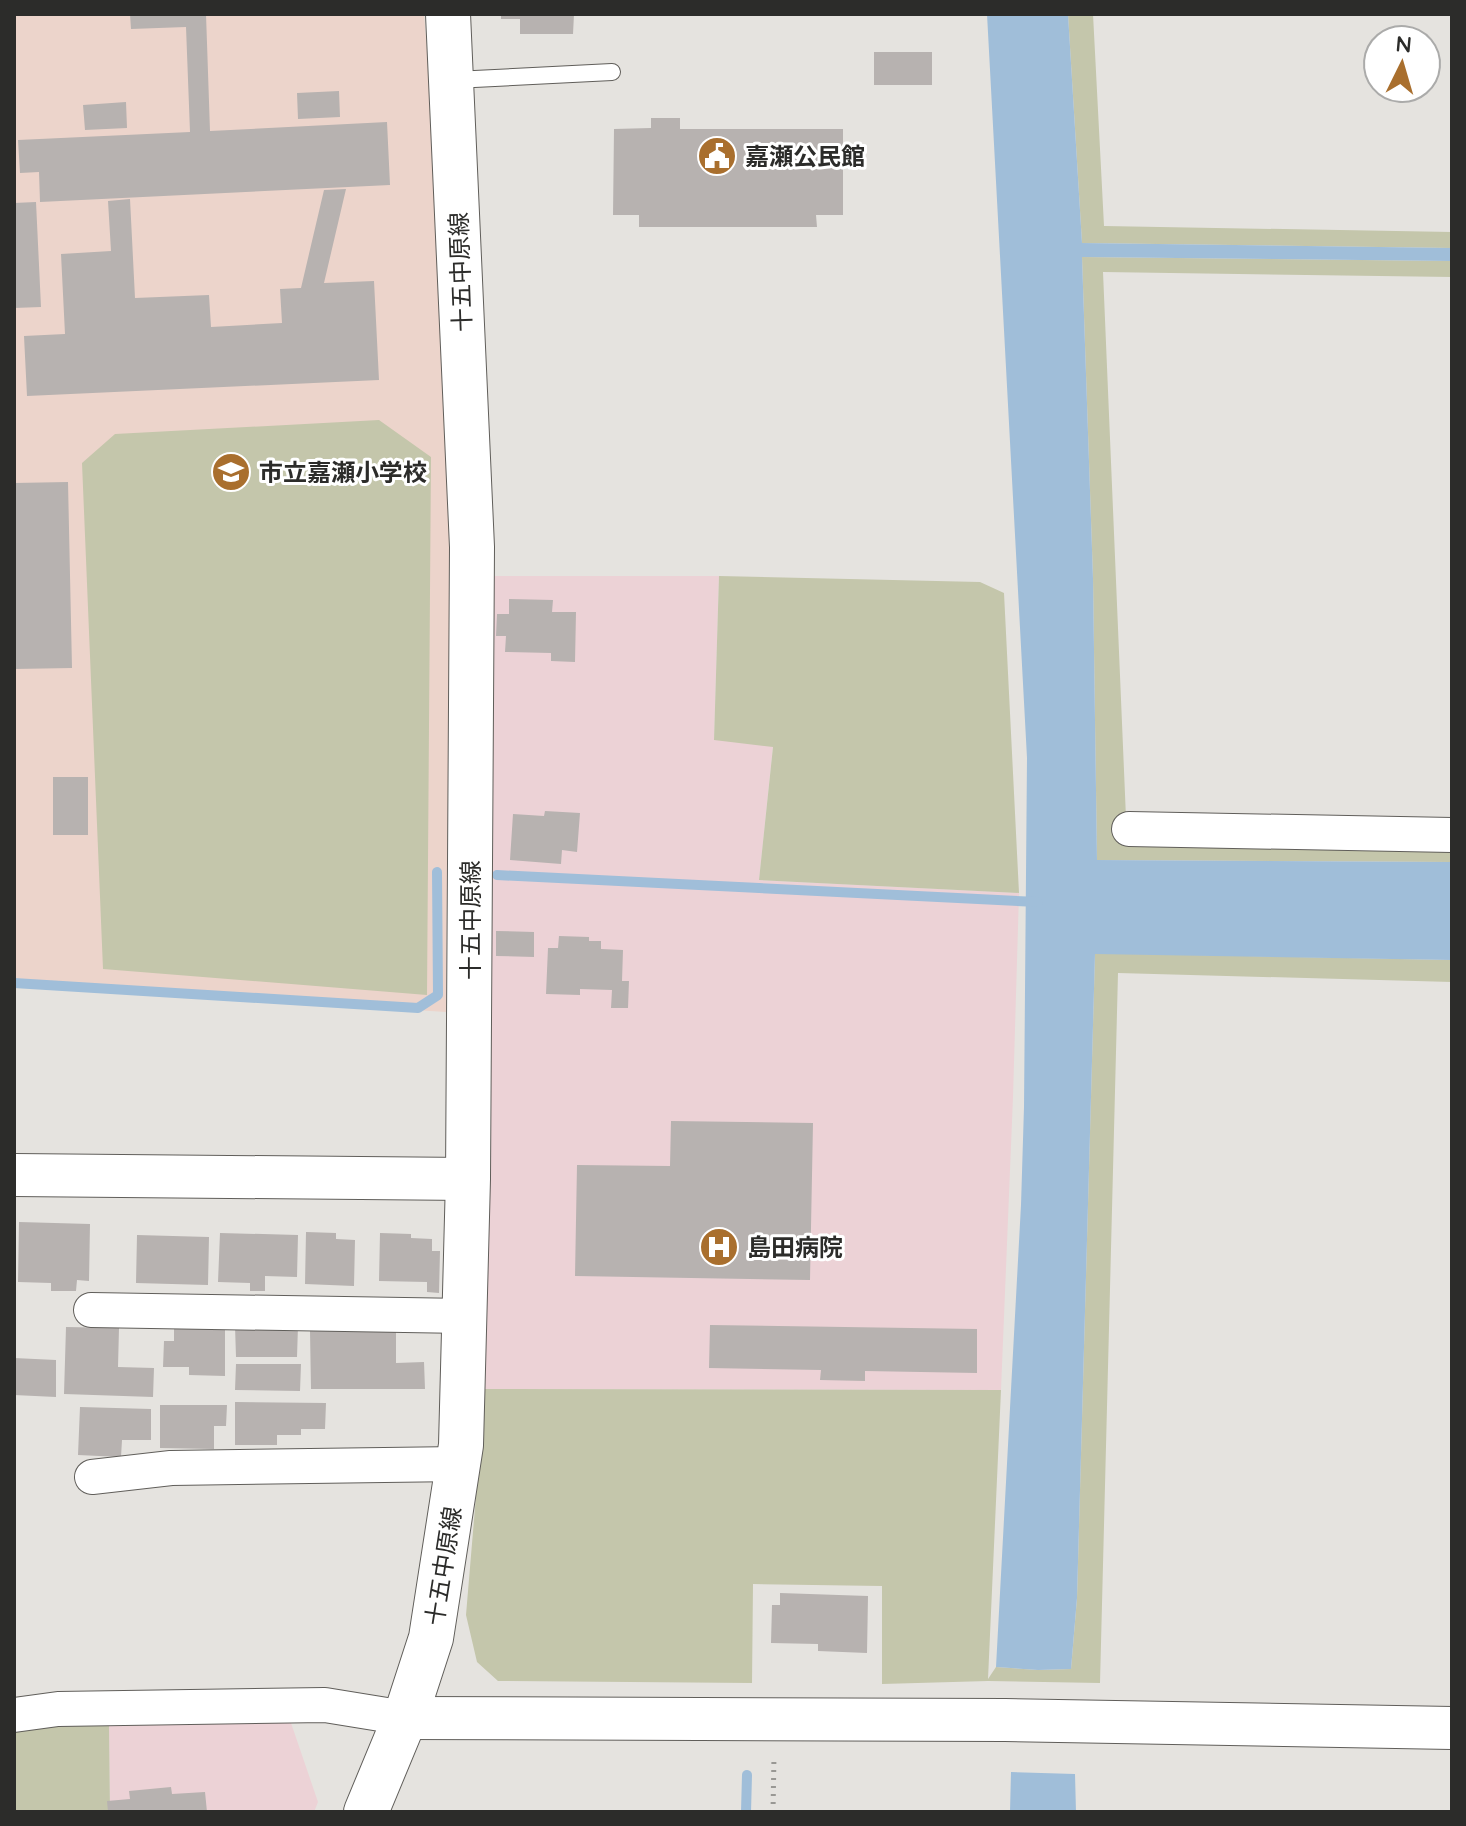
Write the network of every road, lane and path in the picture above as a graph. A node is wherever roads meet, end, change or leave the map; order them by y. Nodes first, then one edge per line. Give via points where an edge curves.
1 (448, 14) edge
2 (612, 72) dead end
3 (452, 80) junction
4 (1129, 829) dead end
5 (1452, 835) edge
6 (14, 1175) edge
7 (468, 1179) junction
8 (91, 1310) dead end
9 (465, 1316) junction
10 (459, 1464) junction
11 (92, 1477) dead end
12 (14, 1715) edge
13 (405, 1718) junction
14 (774, 1719) junction
15 (1452, 1728) edge
16 (366, 1812) edge
17 (773, 1812) edge

1 - 3 main road, 十五中原線
2 - 3 lane
3 - 7 main road, 十五中原線 via 472,547
4 - 5 street
6 - 7 street
7 - 9 main road, 十五中原線
8 - 9 street
9 - 10 main road, 十五中原線
10 - 11 street via 171,1468
10 - 13 main road, 十五中原線 via 431,1638
12 - 13 street via 58,1709 325,1705
13 - 14 street
13 - 16 main road, 十五中原線
14 - 15 street
14 - 17 path

